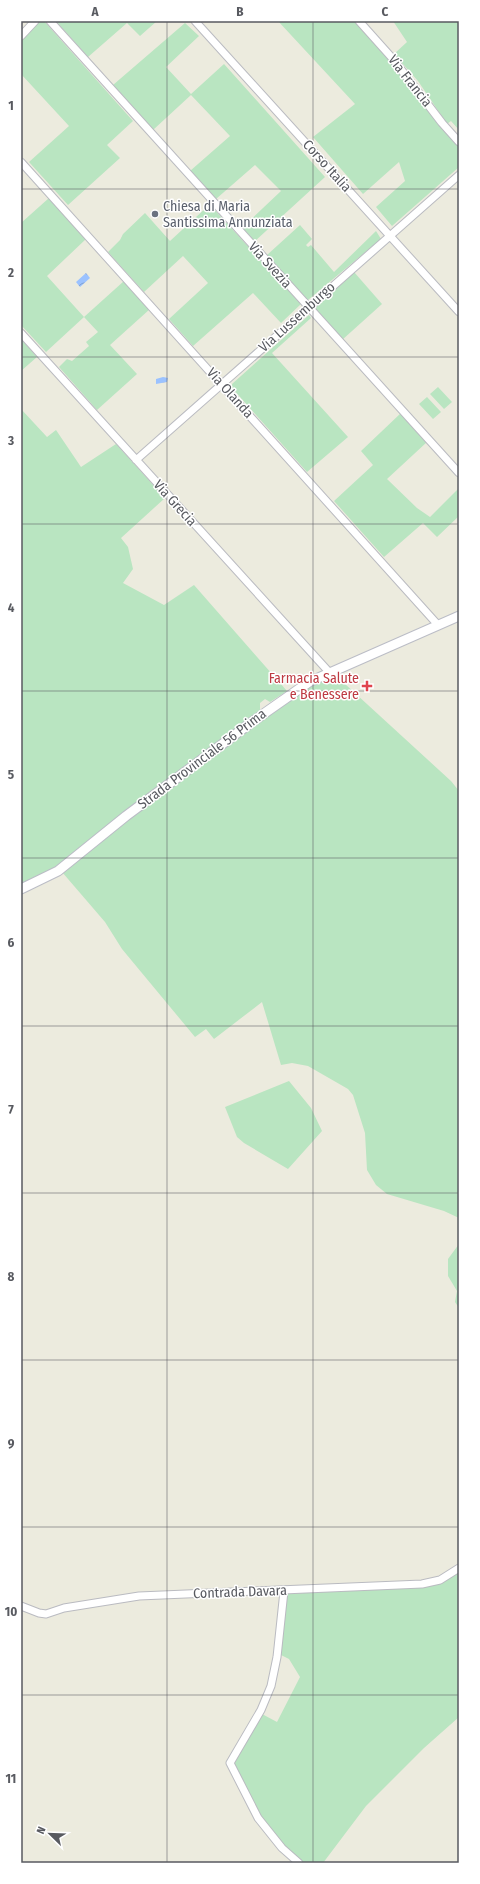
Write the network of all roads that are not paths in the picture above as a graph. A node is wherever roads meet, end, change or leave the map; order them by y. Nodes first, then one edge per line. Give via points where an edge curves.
1 (35, 21) edge
2 (50, 21) edge
3 (196, 21) edge
4 (359, 21) edge
5 (21, 36) edge
6 (459, 142) edge
7 (21, 162) edge
8 (459, 175) edge
9 (390, 235) junction
10 (308, 307) junction
11 (459, 312) edge
12 (21, 333) edge
13 (222, 384) junction
14 (136, 460) junction
15 (459, 472) edge
16 (459, 616) edge
17 (438, 625) junction
18 (329, 672) junction
19 (21, 889) edge
20 (459, 1568) edge
21 (284, 1591) junction
22 (21, 1606) edge
23 (299, 1863) edge

1 - 5 street
2 - 10 street, Via Svezia
3 - 9 street, Corso Italia
4 - 6 street, Via Francia via 393,59
7 - 13 street, Via Olanda
8 - 9 street, Via Lussemburgo
9 - 10 street, Via Lussemburgo
9 - 11 street, Corso Italia
10 - 13 street, Via Lussemburgo
10 - 15 street, Via Svezia
12 - 14 street, Via Grecia
13 - 14 street, Via Lussemburgo
13 - 17 street, Via Olanda
14 - 18 street, Via Grecia
16 - 17 street, Strada Provinciale 56 Prima
17 - 18 street, Strada Provinciale 56 Prima
18 - 19 street, Strada Provinciale 56 Prima via 309,682 252,722 126,816 58,871
20 - 21 street, Contrada Davara via 432,1583
21 - 22 street, Contrada Davara via 139,1596 64,1608 46,1614
21 - 23 street via 277,1657 271,1686 261,1710 230,1759 230,1763 258,1818 282,1848

